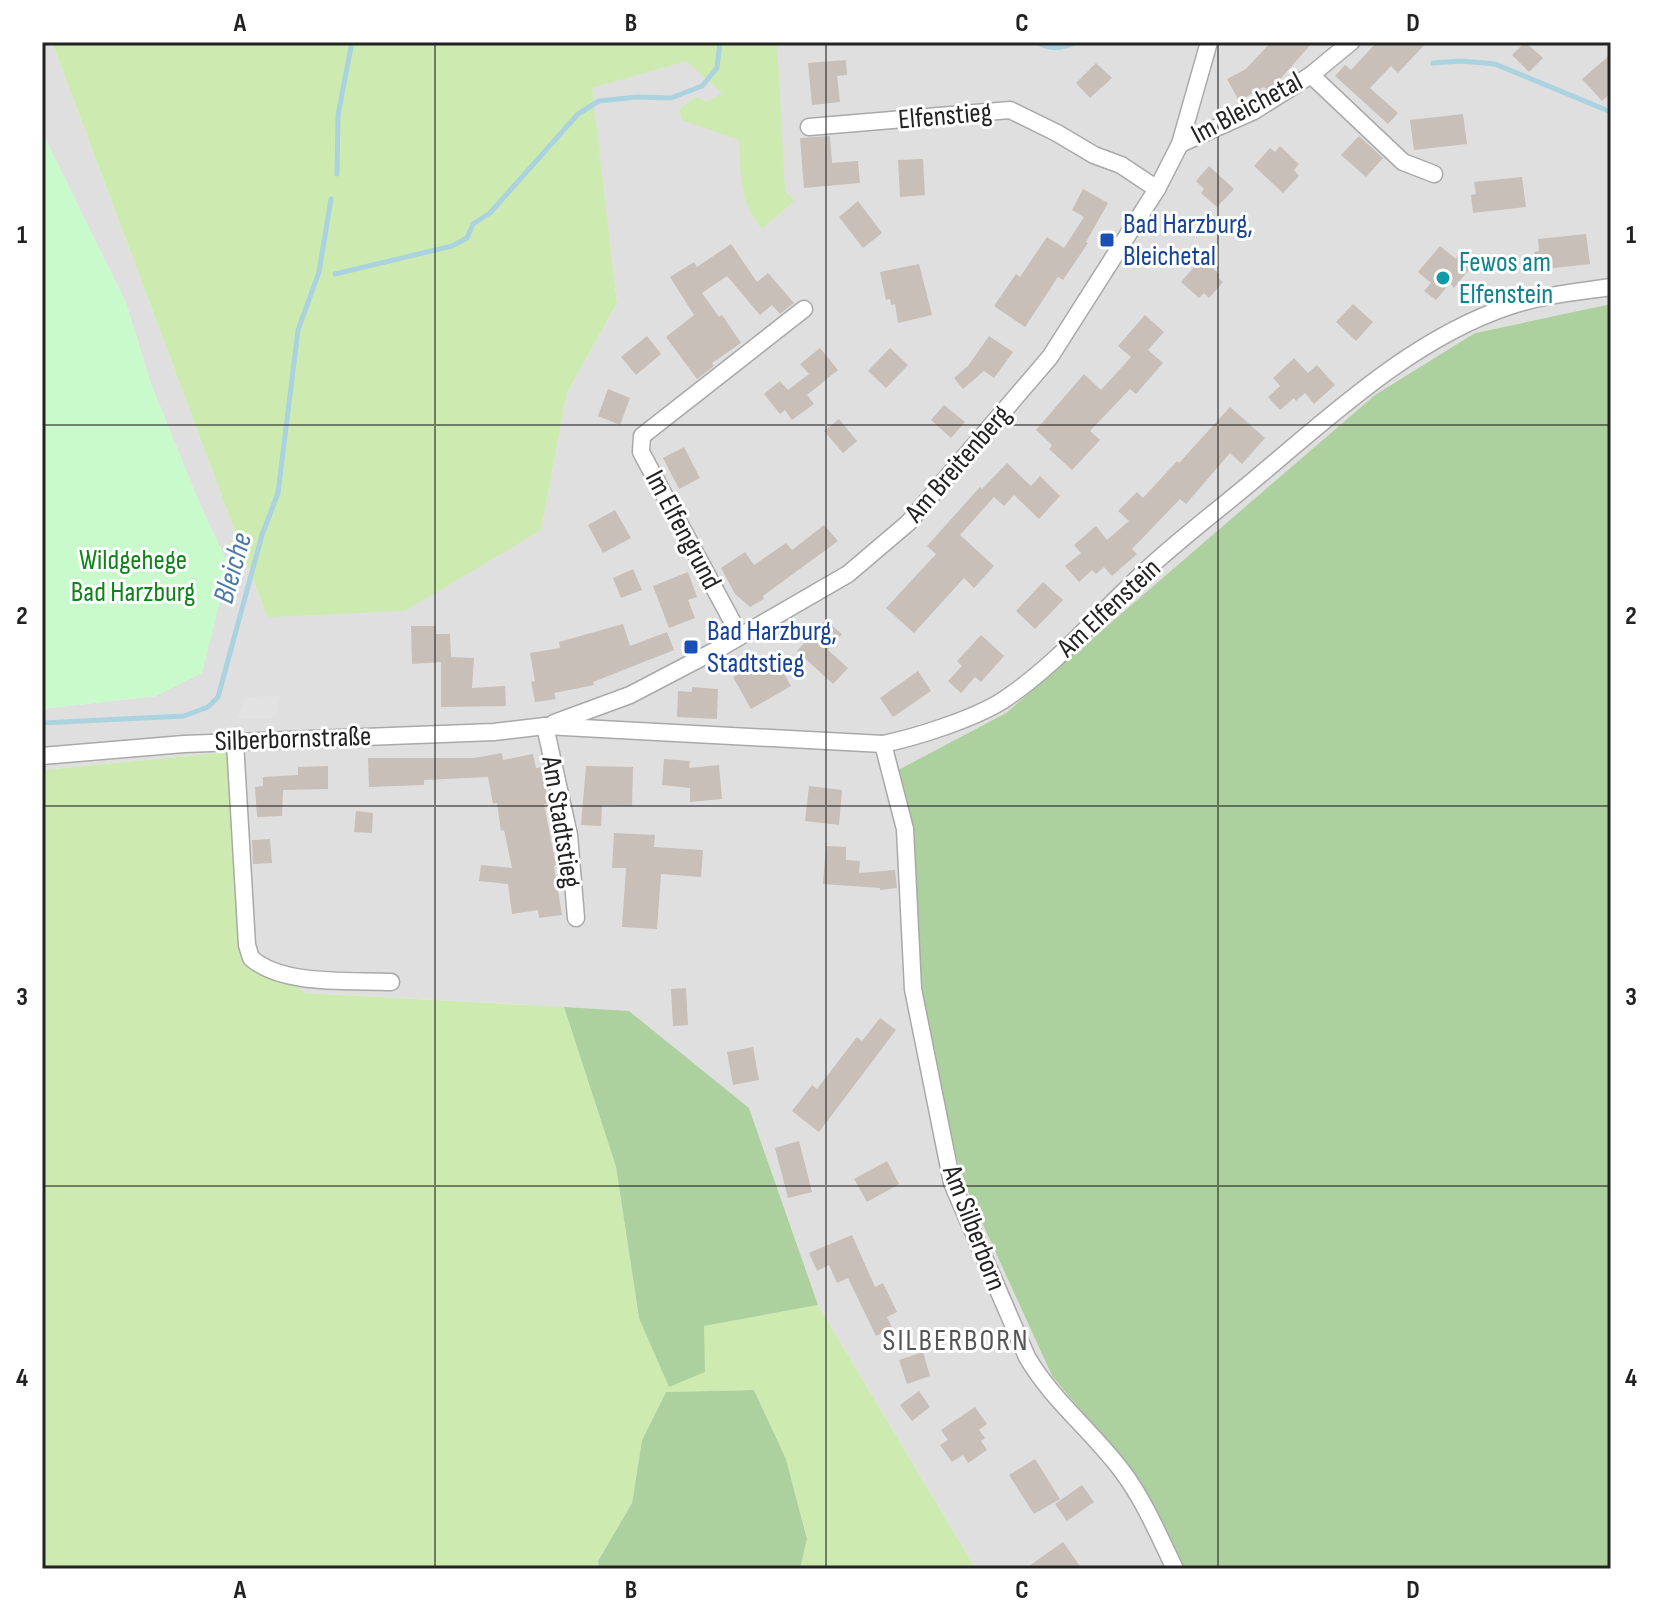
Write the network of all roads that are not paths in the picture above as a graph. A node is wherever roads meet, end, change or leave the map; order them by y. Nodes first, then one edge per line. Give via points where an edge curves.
1 (1209, 42) edge
2 (1351, 42) edge
3 (1311, 75) junction
4 (809, 127) dead end
5 (1180, 144) junction
6 (1434, 174) dead end
7 (1157, 189) junction
8 (1611, 287) edge
9 (804, 309) dead end
10 (740, 636) junction
11 (545, 726) junction
12 (235, 742) junction
13 (883, 744) junction
14 (42, 756) edge
15 (576, 918) dead end
16 (391, 982) dead end
17 (1175, 1569) edge

1 - 5 street, Am Breitenberg
2 - 3 street, Im Bleichetal
3 - 5 street, Im Bleichetal via 1254,111
3 - 6 street via 1403,162
4 - 7 street, Elfenstieg via 1010,110 1121,165
5 - 7 street, Am Breitenberg
7 - 10 street, Am Breitenberg via 1050,357 908,523 848,574
8 - 13 street, Am Elfenstein via 1510,306 1470,323 1370,383 1144,572 1046,666 1001,701
9 - 10 street, Im Elfengrund via 642,436 640,443
10 - 11 street, Am Breitenberg via 630,695
11 - 12 street, Silberbornstraße
11 - 13 street, Am Elfenstein
11 - 15 street, Am Stadtstieg via 569,835
12 - 14 street, Silberbornstraße
12 - 16 street via 251,958 295,977
13 - 17 street, Am Silberborn via 905,829 913,989 952,1183 1041,1382 1122,1471

